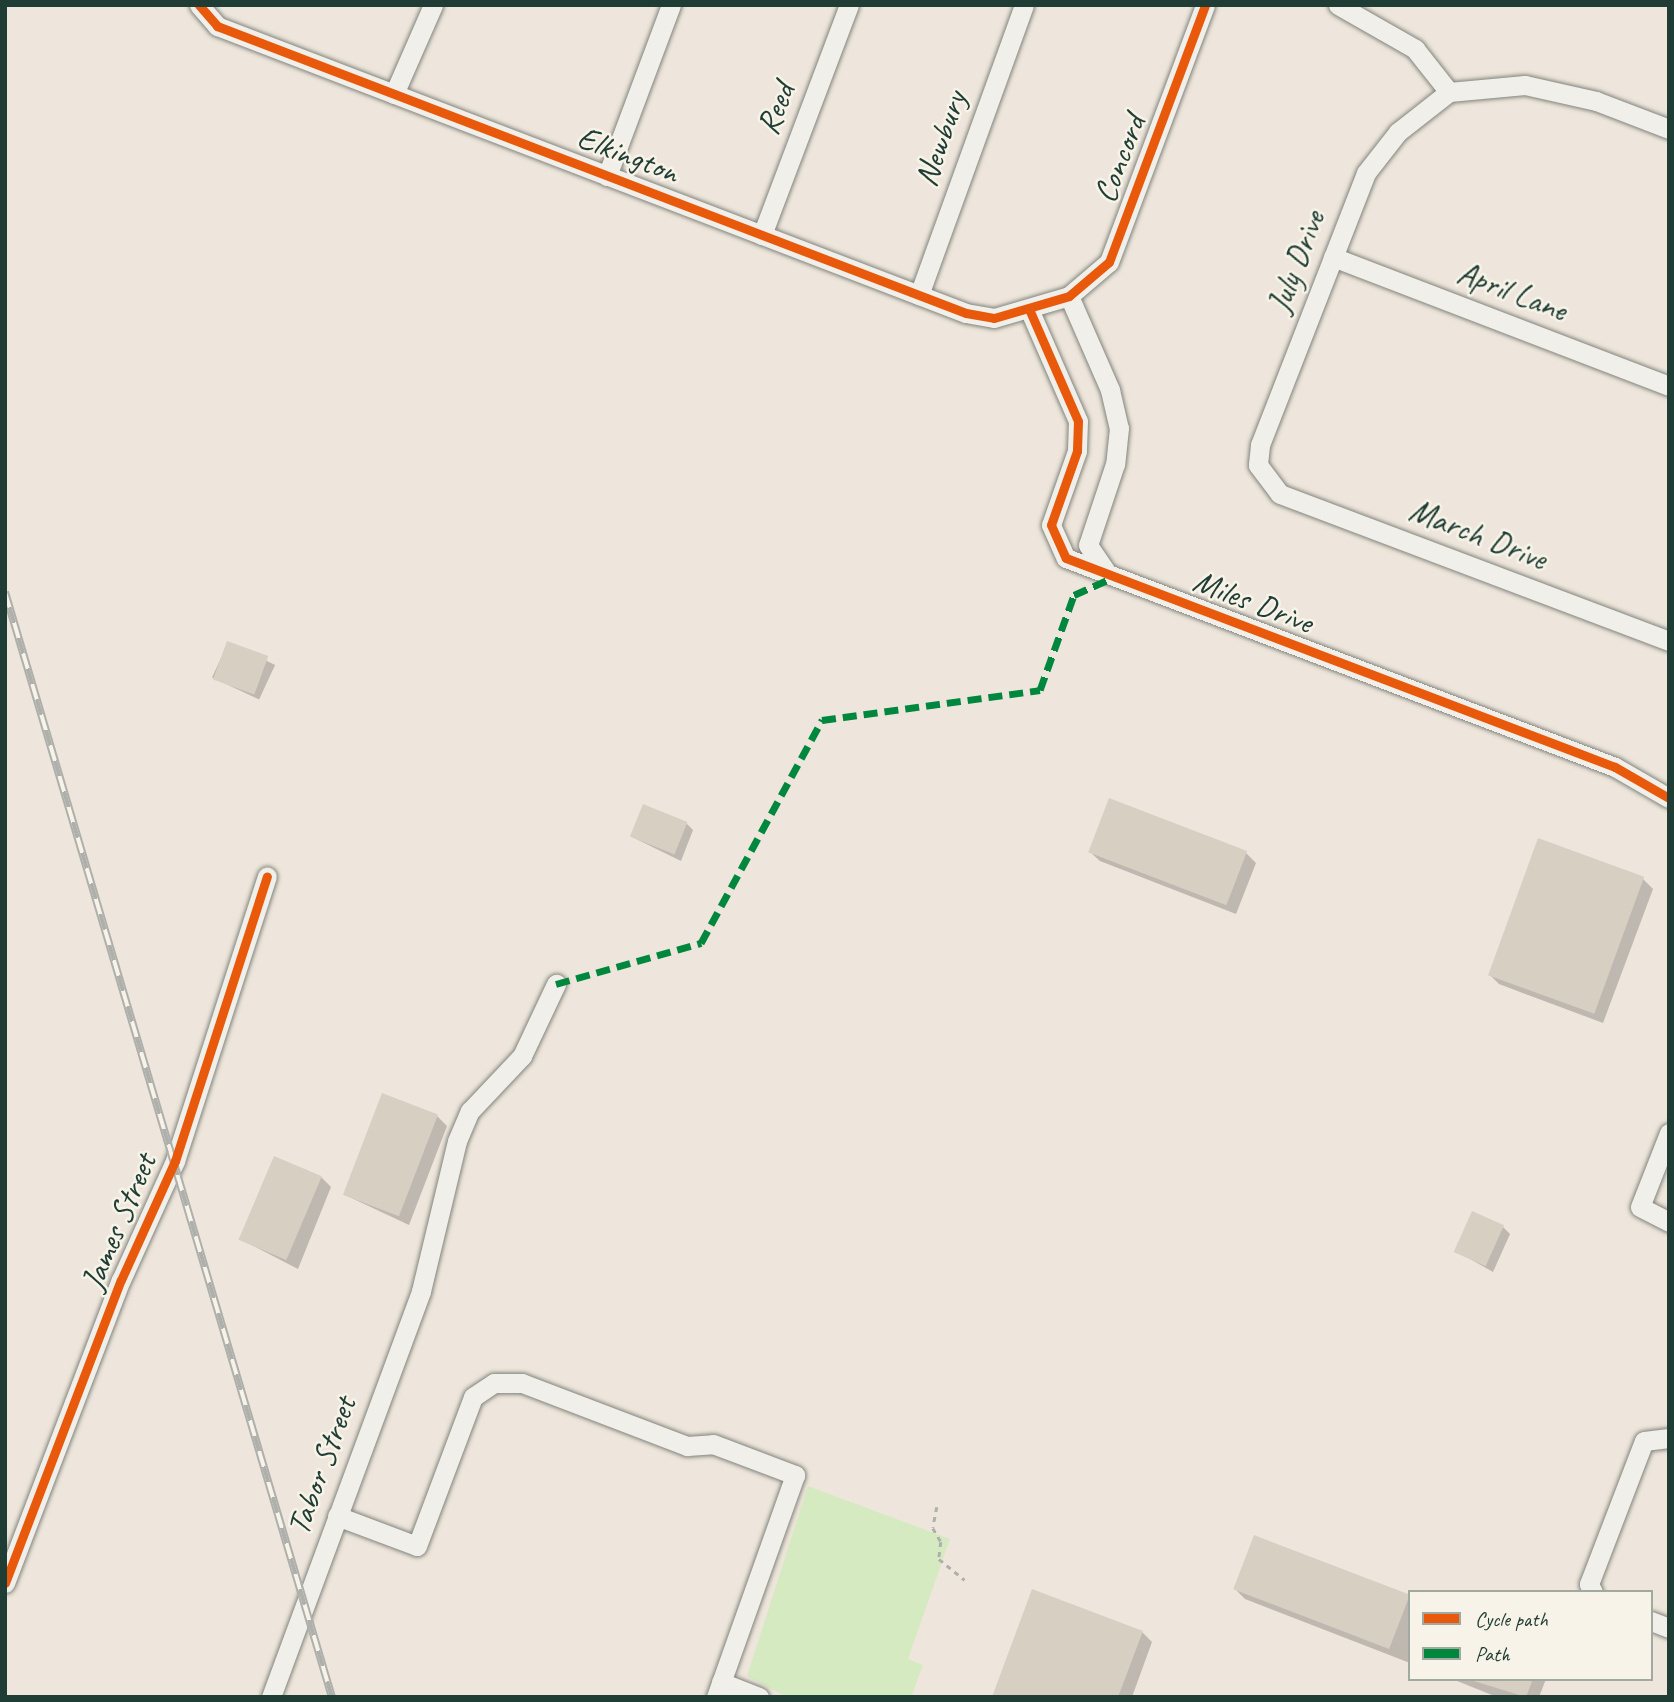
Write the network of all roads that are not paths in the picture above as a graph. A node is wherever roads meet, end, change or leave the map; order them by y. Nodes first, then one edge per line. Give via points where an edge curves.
1 (199, 5) edge
2 (433, 5) edge
3 (671, 5) edge
4 (849, 5) edge
5 (1024, 5) edge
6 (1205, 5) edge
7 (1338, 5) edge
8 (1449, 92) junction
9 (394, 94) junction
10 (1669, 129) edge
11 (607, 176) junction
12 (762, 234) junction
13 (1333, 257) junction
14 (919, 295) junction
15 (1069, 296) junction
16 (1049, 302) joint
17 (1029, 309) junction
18 (1669, 386) edge
19 (1268, 483) joint
20 (1114, 578) junction
21 (1669, 641) edge
22 (1669, 798) edge
23 (267, 877) dead end
24 (556, 984) dead end
25 (1669, 1133) edge
26 (1669, 1222) edge
27 (1669, 1438) edge
28 (337, 1516) junction
29 (7, 1572) edge
30 (1592, 1590) edge
31 (719, 1689) edge
32 (271, 1697) edge
33 (759, 1697) edge

1 - 9 street, Elkington via 217,26
2 - 9 street
3 - 11 street
4 - 12 street, Reed
5 - 14 street, Newbury
6 - 15 street, Concord via 1109,262
7 - 8 street via 1415,49
8 - 10 street via 1493,84 1539,87
8 - 13 street, July Drive via 1398,132 1366,173
9 - 11 street, Elkington
11 - 12 street, Elkington
12 - 14 street, Elkington
13 - 18 street, April Lane
13 - 19 street, July Drive via 1260,445 1258,465
14 - 17 street, Elkington via 980,317
15 - 16 street, Concord
15 - 20 street via 1118,420 1115,464 1088,545
16 - 17 street, Elkington
17 - 20 street, Miles Drive via 1078,421 1077,451 1052,536 1066,558
19 - 21 street, March Drive via 1280,494
20 - 22 street, Miles Drive via 1615,767
23 - 29 street, James Street via 175,1161 121,1280
24 - 28 street, Tabor Street via 522,1056 470,1111 426,1255 421,1291
25 - 26 street via 1640,1207
27 - 30 street via 1644,1441 1589,1584
28 - 31 street via 417,1546 473,1397 494,1383 522,1383 687,1446 713,1444 795,1475
28 - 32 street, Tabor Street
31 - 33 street

